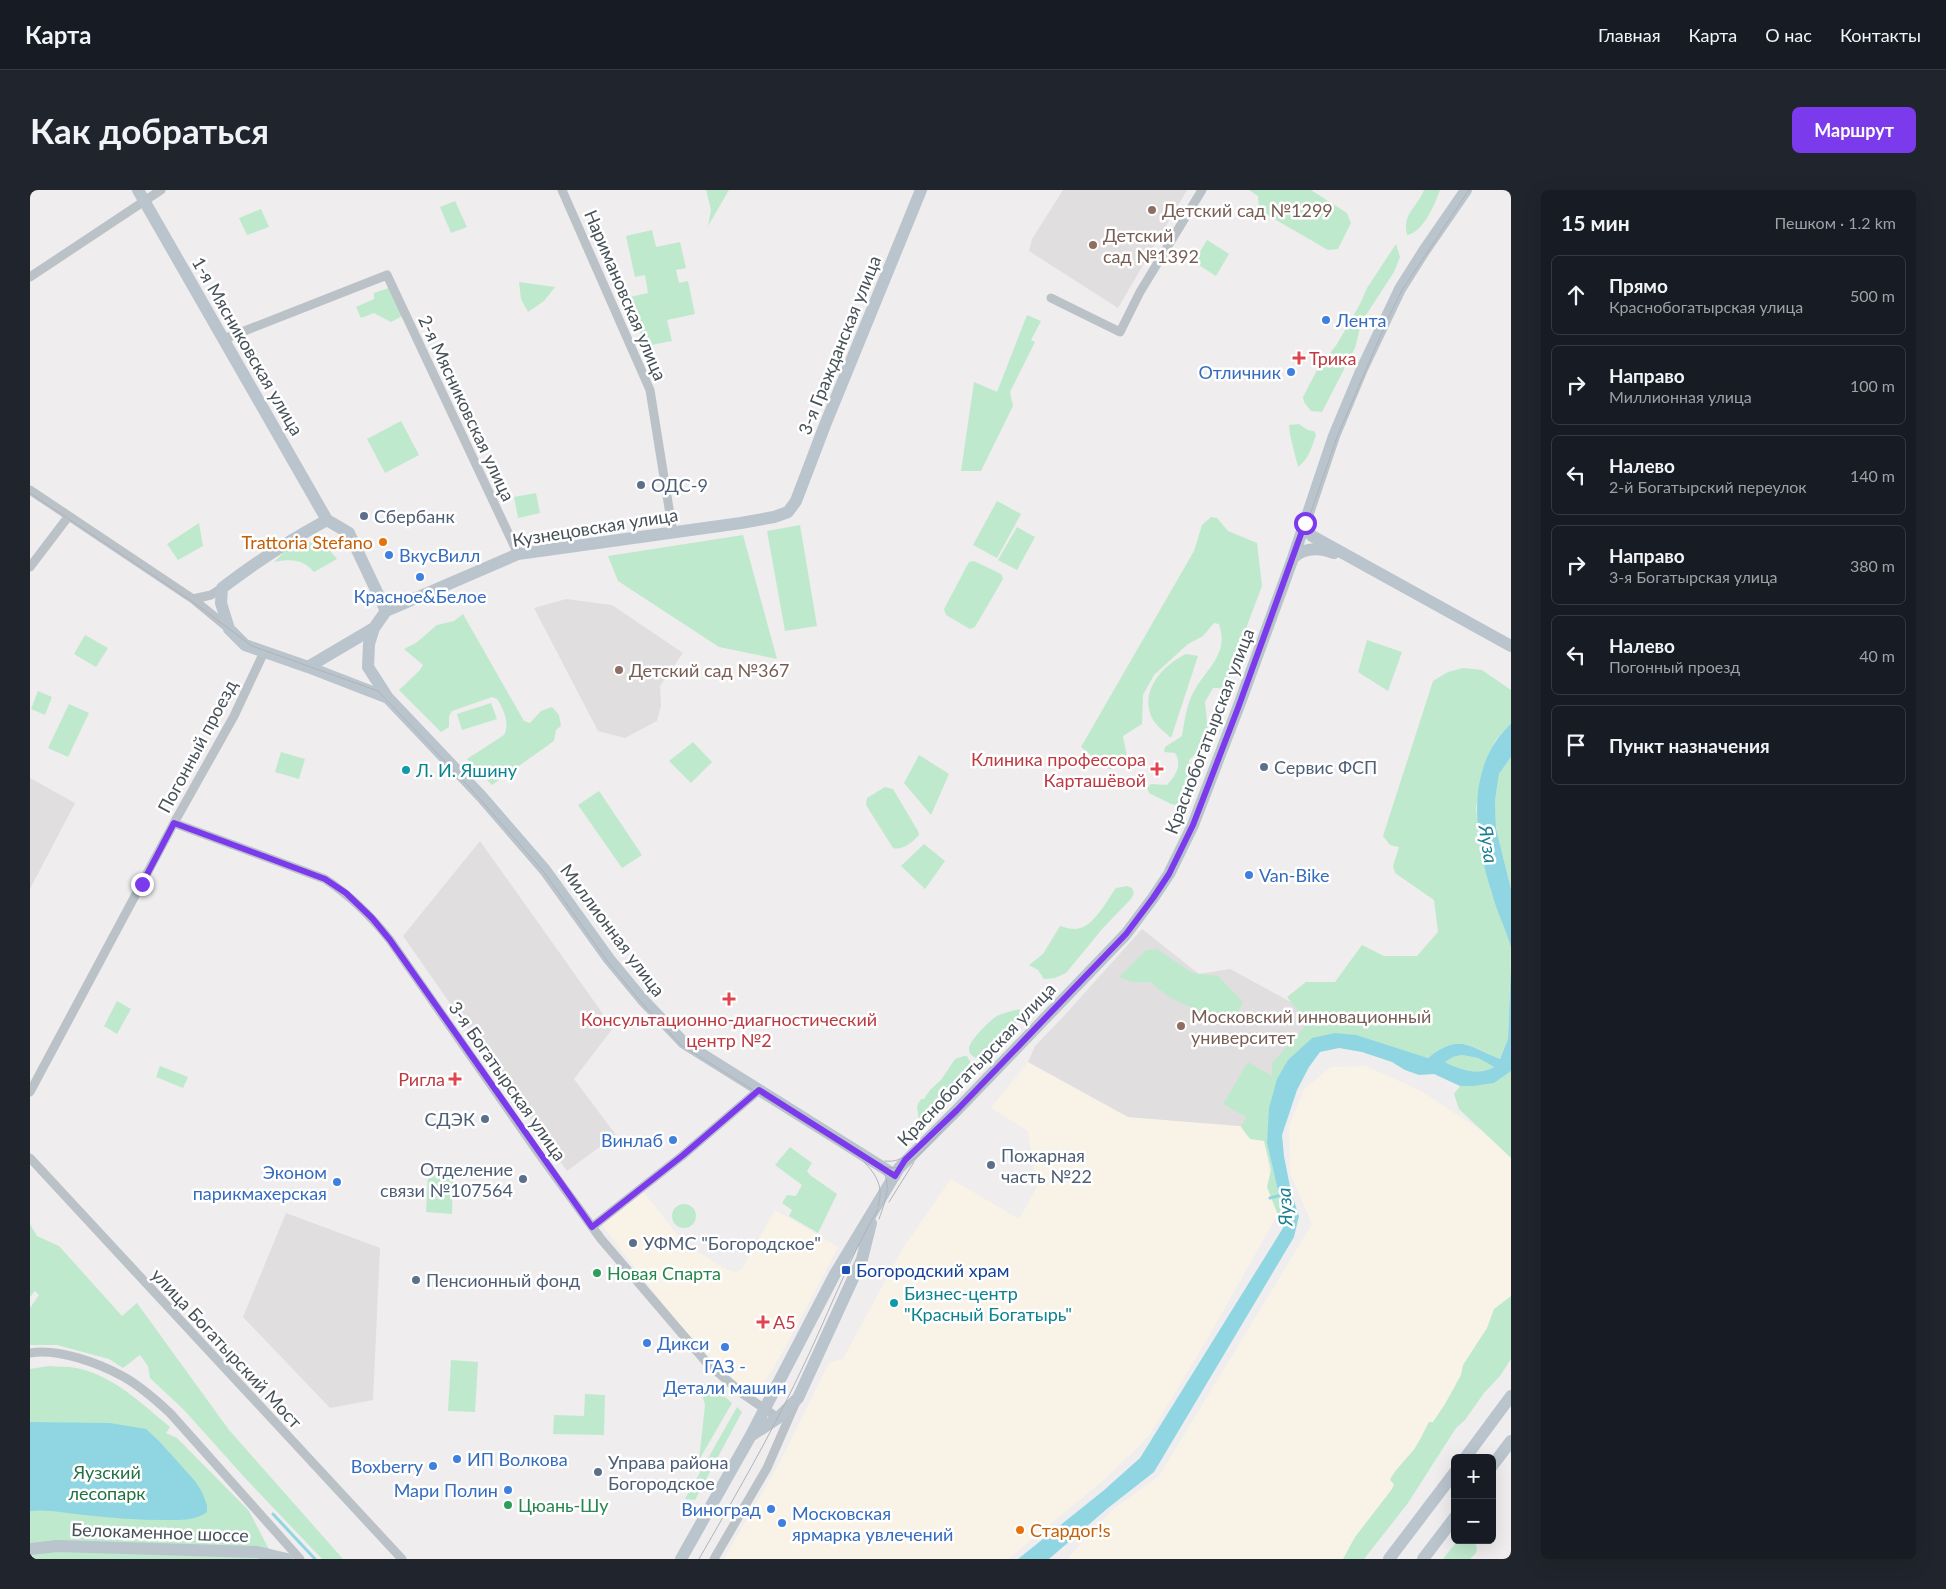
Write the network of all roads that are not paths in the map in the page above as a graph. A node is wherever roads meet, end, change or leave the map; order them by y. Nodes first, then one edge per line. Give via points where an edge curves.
1 (138, 190) edge
2 (161, 190) edge
3 (562, 190) edge
4 (921, 190) edge
5 (1202, 190) edge
6 (1466, 190) edge
7 (145, 202) junction
8 (30, 277) edge
9 (1051, 298) dead end
10 (224, 339) junction
11 (30, 490) edge
12 (788, 512) joint
13 (68, 517) junction
14 (327, 520) junction
15 (1305, 523) junction
16 (673, 533) junction
17 (518, 554) junction
18 (1293, 558) junction
19 (1354, 559) junction
20 (30, 567) edge
21 (222, 588) junction
22 (192, 599) junction
23 (386, 611) junction
24 (374, 628) junction
25 (228, 629) junction
26 (1511, 646) edge
27 (264, 652) junction
28 (308, 667) junction
29 (388, 698) junction
30 (174, 823) junction
31 (759, 1090) junction
32 (30, 1092) edge
33 (30, 1158) edge
34 (895, 1176) junction
35 (873, 1213) junction
36 (592, 1227) junction
37 (30, 1353) edge
38 (1511, 1396) edge
39 (798, 1398) junction
40 (764, 1410) junction
41 (778, 1418) junction
42 (750, 1437) junction
43 (1511, 1441) edge
44 (1468, 1454) edge
45 (1496, 1461) edge
46 (1451, 1477) edge
47 (1451, 1522) edge
48 (30, 1549) edge
49 (287, 1559) edge
50 (300, 1559) edge
51 (402, 1559) edge
52 (680, 1559) edge
53 (714, 1559) edge
54 (1388, 1559) edge
55 (1423, 1559) edge

1 - 7 street, 1-я Мясниковская улица
2 - 7 street
3 - 16 street, Наримановская улица via 650,390
4 - 12 street, 3-я Гражданская улица via 796,501
5 - 9 street via 1140,292 1120,332
6 - 15 street, Краснобогатырская улица via 1400,289 1384,322 1334,436
7 - 8 street
7 - 10 street, 1-я Мясниковская улица
10 - 14 street, 1-я Мясниковская улица
10 - 17 street, 2-я Мясниковская улица via 387,275
11 - 13 street
12 - 16 street, Кузнецовская улица
13 - 20 street
13 - 22 street
14 - 21 street via 250,566
14 - 23 street via 348,533
15 - 18 street, Краснобогатырская улица
15 - 19 street via 1312,536
16 - 17 street, Кузнецовская улица
17 - 23 street, Кузнецовская улица
18 - 19 street via 1308,549 1322,549
18 - 34 street, Краснобогатырская улица via 1193,825 1159,890 1126,934 905,1160
19 - 26 street
21 - 22 street via 211,595
21 - 25 street via 221,603
22 - 25 street
23 - 24 street, Миллионная улица
24 - 28 street
24 - 29 street, Миллионная улица via 369,644 368,667
25 - 27 street, Миллионная улица via 245,645
27 - 28 street, Миллионная улица
27 - 30 street, Погонный проезд via 234,716
28 - 29 street, Миллионная улица
29 - 31 street, Миллионная улица via 476,790 545,870 610,961 677,1036
30 - 32 street, Погонный проезд
30 - 36 street, 3-я Богатырская улица via 319,876 346,893 372,918
31 - 34 street, Миллионная улица
31 - 36 street
33 - 51 street, улица Богатырский Мост
34 - 35 street, Краснобогатырская улица
35 - 39 street, Краснобогатырская улица via 862,1259
35 - 40 street, Краснобогатырская улица via 835,1274
36 - 40 street, 3-я Богатырская улица via 684,1339 707,1363
37 - 50 street via 66,1354 124,1377 155,1399
38 - 44 street
39 - 41 street, Краснобогатырская улица
39 - 53 street via 770,1462
40 - 41 street, 3-я Богатырская улица
40 - 42 street, Краснобогатырская улица
41 - 42 street, Краснобогатырская улица
42 - 52 street, Краснобогатырская улица
43 - 45 street
46 - 54 street
47 - 55 street
48 - 49 street, Белокаменное шоссе via 57,1546 257,1552

